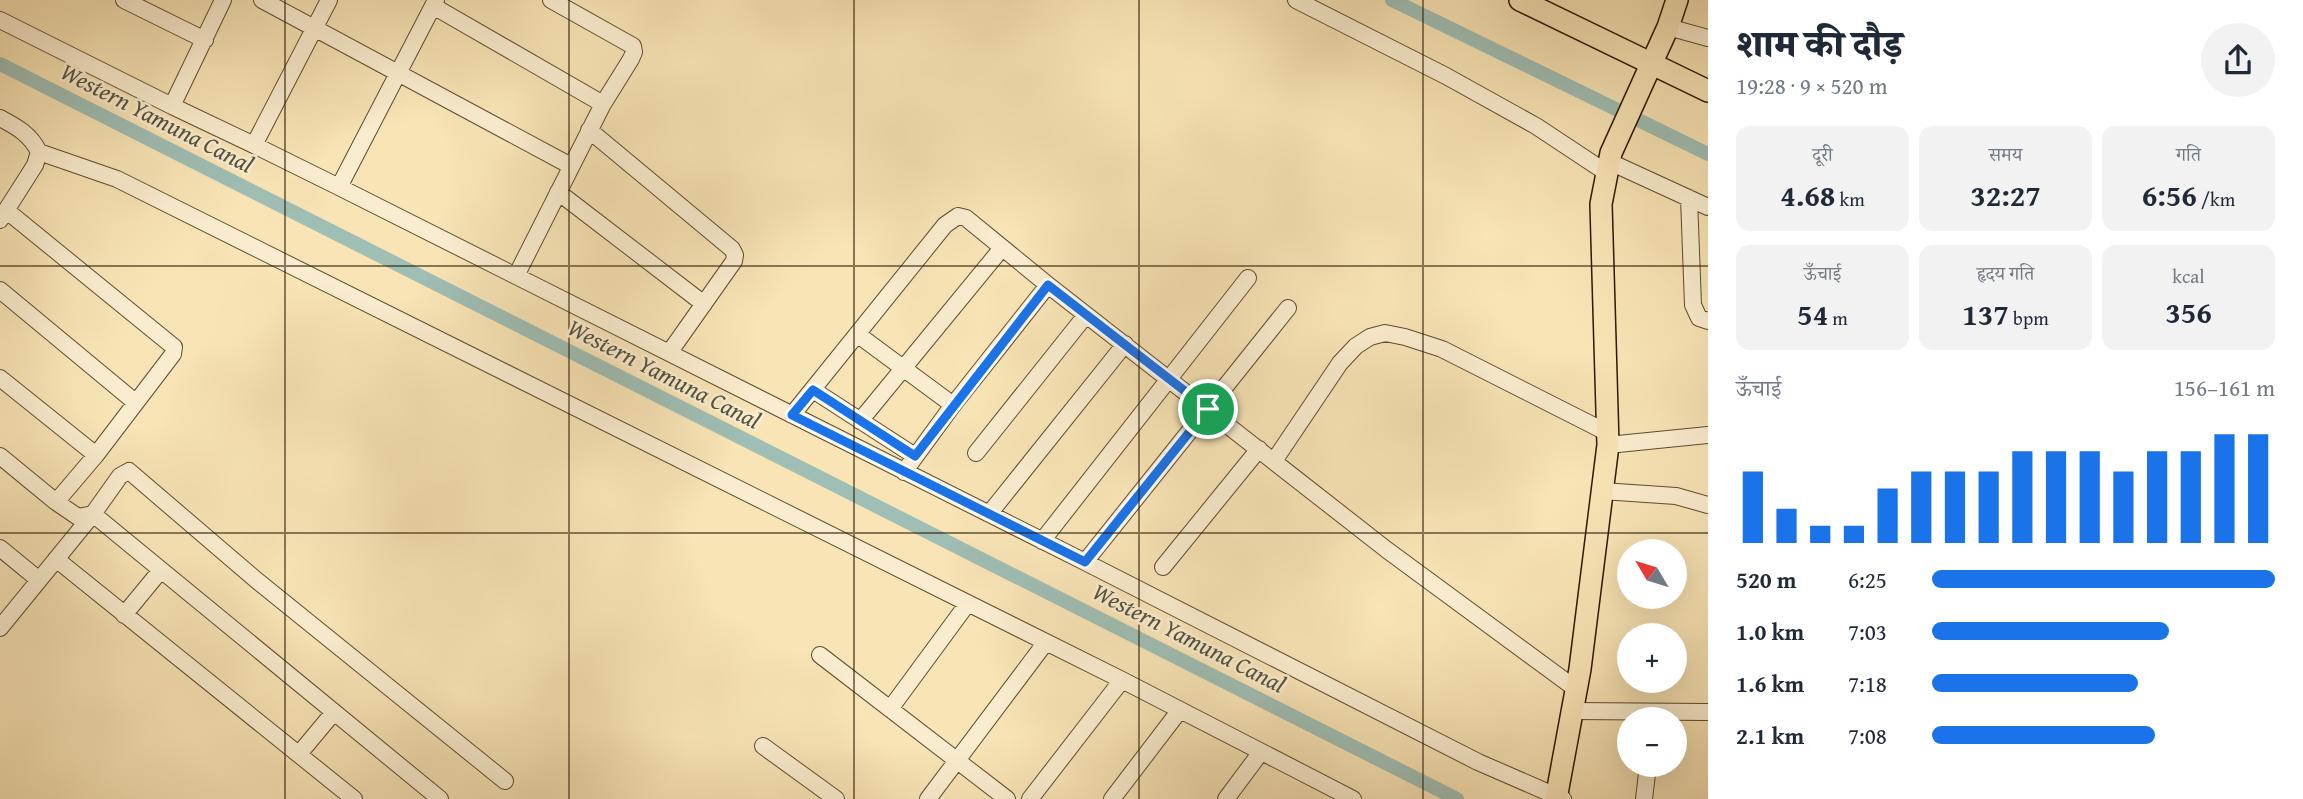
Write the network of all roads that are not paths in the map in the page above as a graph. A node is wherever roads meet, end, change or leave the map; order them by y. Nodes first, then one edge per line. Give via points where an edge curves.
1 (124, 0) edge
2 (223, 0) edge
3 (262, 0) edge
4 (329, 0) edge
5 (551, 0) edge
6 (1296, 0) edge
7 (1520, 0) edge
8 (1676, 0) edge
9 (434, 3) edge
10 (0, 20) edge
11 (1668, 27) junction
12 (314, 28) junction
13 (1708, 38) edge
14 (205, 40) junction
15 (1652, 62) junction
16 (400, 73) junction
17 (1708, 91) edge
18 (603, 104) junction
19 (172, 106) junction
20 (0, 118) edge
21 (589, 131) junction
22 (254, 145) junction
23 (39, 152) junction
24 (1609, 163) junction
25 (571, 166) junction
26 (340, 187) junction
27 (0, 190) edge
28 (558, 192) junction
29 (1689, 198) junction
30 (1708, 206) edge
31 (7, 210) edge
32 (1002, 248) junction
33 (516, 276) junction
34 (1248, 278) dead end
35 (1048, 285) junction
36 (0, 290) edge
37 (704, 304) junction
38 (1288, 308) dead end
39 (1086, 315) junction
40 (1708, 321) edge
41 (857, 334) junction
42 (1125, 344) junction
43 (669, 353) junction
44 (903, 368) junction
45 (0, 378) edge
46 (1170, 379) junction
47 (813, 390) junction
48 (135, 402) junction
49 (953, 405) junction
50 (1208, 409) junction
51 (792, 415) junction
52 (860, 421) junction
53 (1708, 435) edge
54 (1608, 439) junction
55 (1259, 449) junction
56 (976, 453) dead end
57 (96, 455) junction
58 (0, 456) edge
59 (915, 456) junction
60 (1274, 461) junction
61 (904, 472) junction
62 (1602, 491) junction
63 (56, 502) junction
64 (1708, 505) edge
65 (93, 514) junction
66 (989, 514) junction
67 (1042, 541) junction
68 (0, 548) edge
69 (56, 559) junction
70 (1085, 562) junction
71 (1163, 567) dead end
72 (161, 570) junction
73 (39, 580) junction
74 (968, 603) junction
75 (124, 615) junction
76 (0, 628) edge
77 (1046, 642) junction
78 (820, 655) dead end
79 (1122, 680) junction
80 (1576, 690) junction
81 (890, 709) junction
82 (1180, 710) junction
83 (1572, 711) junction
84 (334, 712) junction
85 (1708, 712) edge
86 (1617, 713) edge
87 (1687, 713) edge
88 (763, 746) dead end
89 (1261, 751) junction
90 (299, 754) junction
91 (957, 761) junction
92 (1647, 777) edge
93 (505, 781) dead end
94 (1558, 798) edge
95 (354, 799) edge
96 (440, 799) edge
97 (836, 799) edge
98 (928, 799) edge
99 (1007, 799) edge
100 (1030, 799) edge
101 (1112, 799) edge
102 (1226, 799) edge
103 (1353, 799) edge
104 (1644, 799) edge

1 - 14 street
2 - 14 street
3 - 12 street
4 - 12 street
5 - 18 street via 633,46 631,59
6 - 24 street
7 - 15 main road
8 - 11 main road
9 - 16 street
9 - 18 street
10 - 19 street
11 - 13 street
11 - 15 main road
12 - 16 street
12 - 22 street
14 - 19 street
15 - 17 main road
15 - 24 main road
16 - 25 street
16 - 26 street
18 - 21 street
19 - 22 street
20 - 23 street via 22,130
21 - 25 street
21 - 37 street via 732,248 734,261
22 - 26 street
23 - 31 street
23 - 74 street via 117,180
24 - 29 street
24 - 54 main road via 1601,204
25 - 28 street
26 - 33 street
27 - 31 street
28 - 33 street
28 - 37 street
29 - 30 street
29 - 40 street via 1693,305 1699,318
31 - 48 street via 174,347
32 - 35 street
32 - 41 street via 966,218 951,219
32 - 44 street
33 - 43 street
34 - 46 street
35 - 39 street
35 - 49 street
36 - 48 street
37 - 43 street
38 - 50 street
39 - 42 street
39 - 56 street
41 - 44 street
41 - 47 street
42 - 46 street
42 - 66 street
43 - 51 street
44 - 49 street
44 - 52 street
45 - 57 street
46 - 50 street
46 - 67 street
47 - 51 street
47 - 52 street
48 - 57 street
49 - 59 street
50 - 55 street
50 - 70 street
51 - 61 street
52 - 59 street
53 - 54 street
54 - 60 street via 1442,349 1385,333 1356,346 1340,363
54 - 62 main road
55 - 60 street
55 - 71 street
57 - 63 street
58 - 63 street
59 - 61 street
60 - 80 street
61 - 66 street
62 - 64 street via 1676,496
62 - 80 main road
63 - 65 street via 78,517
65 - 69 street
65 - 72 street
65 - 93 street via 120,476 129,471
66 - 67 street
67 - 70 street
68 - 73 street
69 - 73 street
69 - 75 street
70 - 94 street via 1478,762
72 - 75 street
72 - 84 street
73 - 76 street
74 - 77 street
74 - 81 street
75 - 90 street
77 - 79 street
77 - 91 street
78 - 81 street
79 - 82 street
79 - 100 street
80 - 83 main road
81 - 91 street
82 - 89 street
82 - 101 street
83 - 86 street
83 - 94 main road
84 - 90 street
84 - 96 street
85 - 87 street
88 - 97 street
89 - 102 street
89 - 103 street
90 - 95 street
91 - 98 street
91 - 99 street
92 - 104 street

